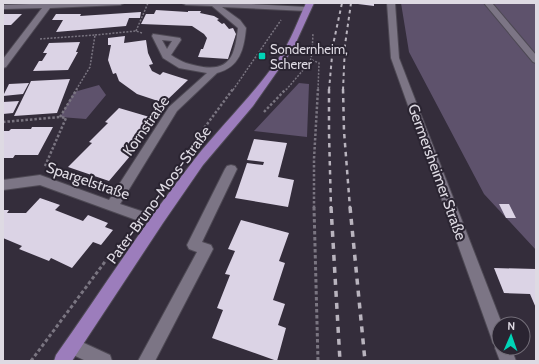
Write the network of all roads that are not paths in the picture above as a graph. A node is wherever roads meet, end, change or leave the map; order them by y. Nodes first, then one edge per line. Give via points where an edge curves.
1 (120, 3) edge
2 (186, 3) edge
3 (391, 3) edge
4 (488, 3) edge
5 (213, 4) junction
6 (248, 5) edge
7 (7, 6) edge
8 (47, 6) junction
9 (308, 6) edge
10 (166, 56) junction
11 (536, 60) edge
12 (3, 65) edge
13 (214, 71) junction
14 (231, 169) dead end
15 (3, 185) edge
16 (112, 206) junction
17 (139, 216) dead end
18 (491, 316) edge
19 (73, 346) junction
20 (62, 361) edge
21 (104, 361) edge
22 (146, 361) edge

1 - 8 street
2 - 5 street
3 - 18 street, Germersheimer Straße via 395,58
4 - 11 street
5 - 6 street
5 - 13 street, Kornstraße via 237,22 243,30 234,59 227,66
6 - 9 street
7 - 8 street
8 - 12 street
9 - 19 main road, Pater-Bruno-Moos-Straße via 289,49 249,104 199,162
10 - 10 street via 177,40 156,36
10 - 13 street via 182,66
13 - 16 street, Kornstraße via 173,109
14 - 22 street via 194,245 206,249
15 - 16 street, Spargelstraße via 40,180
16 - 17 street, Spargelstraße
19 - 20 main road, Pater-Bruno-Moos-Straße
19 - 21 street

